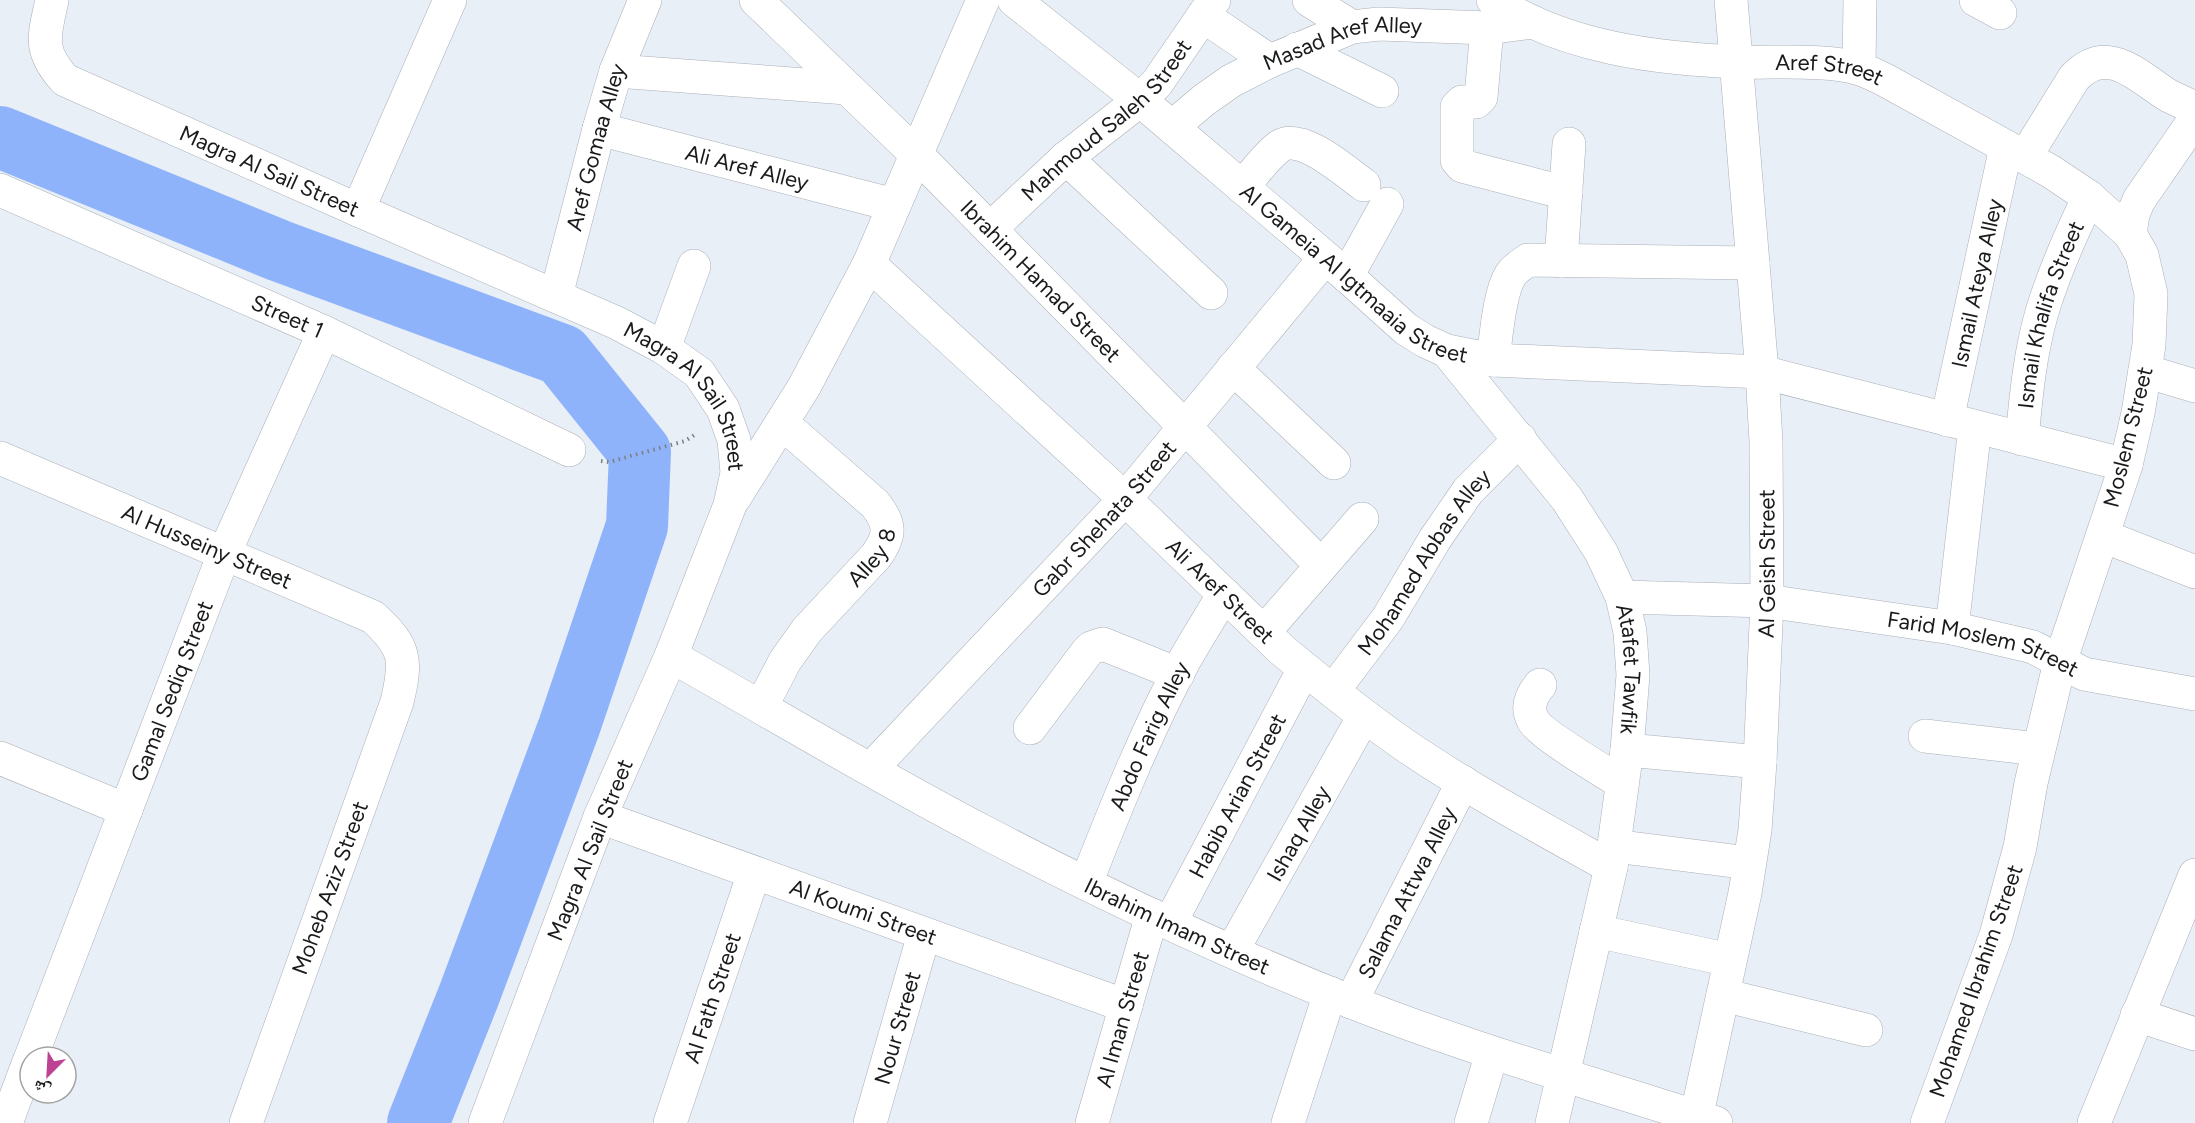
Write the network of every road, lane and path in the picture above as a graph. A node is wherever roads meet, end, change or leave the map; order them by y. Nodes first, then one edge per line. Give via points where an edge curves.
1 (52, 0) edge
2 (450, 0) edge
3 (756, 0) edge
4 (982, 0) edge
5 (1309, 0) edge
6 (1731, 0) edge
7 (1860, 0) edge
8 (634, 2) edge
9 (1035, 6) edge
10 (1208, 8) edge
11 (1506, 12) edge
12 (1352, 27) junction
13 (1284, 55) junction
14 (1736, 61) junction
15 (1859, 69) junction
16 (616, 71) junction
17 (848, 88) junction
18 (1382, 91) dead end
19 (1140, 100) junction
20 (2195, 109) edge
21 (2195, 119) edge
22 (1172, 127) junction
23 (599, 129) junction
24 (1569, 144) dead end
25 (2015, 152) junction
26 (915, 154) junction
27 (1066, 158) junction
28 (1242, 187) junction
29 (0, 190) edge
30 (1566, 193) junction
31 (2089, 197) junction
32 (894, 205) junction
33 (358, 210) junction
34 (990, 229) junction
35 (2130, 234) junction
36 (1561, 261) junction
37 (1753, 263) junction
38 (869, 264) junction
39 (694, 266) dead end
40 (1336, 267) junction
41 (1211, 293) dead end
42 (556, 296) junction
43 (324, 332) junction
44 (664, 348) junction
45 (1447, 351) junction
46 (1493, 360) junction
47 (1233, 368) junction
48 (1762, 372) junction
49 (2145, 372) junction
50 (2195, 386) edge
51 (782, 423) junction
52 (1961, 423) junction
53 (1185, 427) junction
54 (2022, 439) junction
55 (1520, 440) junction
56 (685, 441) dead end
57 (569, 450) dead end
58 (0, 458) edge
59 (609, 462) dead end
60 (1334, 463) dead end
61 (2126, 465) junction
62 (1125, 499) junction
63 (730, 505) junction
64 (1362, 519) dead end
65 (2103, 536) junction
66 (224, 554) junction
67 (1321, 565) junction
68 (2195, 572) edge
69 (1224, 594) junction
70 (1622, 597) junction
71 (1767, 601) junction
72 (1952, 628) junction
73 (1264, 632) junction
74 (400, 652) joint
75 (671, 656) junction
76 (2060, 662) junction
77 (1304, 669) junction
78 (1178, 674) junction
79 (1540, 686) dead end
80 (1333, 691) junction
81 (2195, 694) edge
82 (761, 706) junction
83 (1364, 716) junction
84 (1030, 728) dead end
85 (1925, 736) dead end
86 (2038, 749) junction
87 (1627, 750) junction
88 (0, 758) edge
89 (1760, 762) junction
90 (871, 769) junction
91 (1463, 782) junction
92 (1622, 783) junction
93 (126, 810) junction
94 (600, 818) junction
95 (1612, 857) junction
96 (1749, 863) junction
97 (754, 873) junction
98 (2194, 880) edge
99 (1086, 883) junction
100 (1161, 919) junction
101 (1596, 931) junction
102 (924, 934) junction
103 (1232, 951) junction
104 (1730, 960) junction
105 (1723, 995) junction
106 (1340, 997) junction
107 (1126, 1006) junction
108 (2137, 1015) junction
109 (1866, 1030) dead end
110 (2195, 1034) edge
111 (35, 1045) edge
112 (1492, 1053) junction
113 (1564, 1077) junction
114 (18, 1090) edge
115 (1702, 1121) edge
116 (6, 1123) edge
117 (246, 1123) edge
118 (485, 1123) edge
119 (670, 1123) edge
120 (870, 1123) edge
121 (1092, 1123) edge
122 (1288, 1123) edge
123 (1471, 1123) edge
124 (1552, 1123) edge
125 (1927, 1123) edge
126 (2094, 1123) edge

1 - 33 street, Magra Al Sail Street via 44,43 51,64 65,80
2 - 33 street
3 - 17 street, Ibrahim Hamad Street
4 - 26 street
5 - 12 street
6 - 14 street, Al Geish Street
7 - 15 street
8 - 16 street, Aref Gomaa Alley
9 - 19 street, Al Gameia Al Igtmaaia Street
10 - 13 street
10 - 19 street, Mahmoud Saleh Street via 1157,83
11 - 12 street, Masad Aref Alley
11 - 14 street, Aref Street via 1575,38 1623,50
11 - 30 street via 1481,97 1457,107 1457,160 1462,166
12 - 13 street, Masad Aref Alley
13 - 18 street
13 - 22 street, Masad Aref Alley via 1231,81
14 - 15 street, Aref Street
14 - 37 street, Al Geish Street
15 - 25 street, Aref Street
16 - 17 street
16 - 23 street, Aref Gomaa Alley
17 - 26 street, Ibrahim Hamad Street
19 - 22 street, Al Gameia Al Igtmaaia Street
19 - 27 street, Mahmoud Saleh Street
20 - 25 street, Ismail Ateya Alley via 2121,65 2096,63 2074,78
21 - 35 street via 2139,200
22 - 28 street, Al Gameia Al Igtmaaia Street
23 - 32 street, Ali Aref Alley
23 - 42 street, Aref Gomaa Alley
24 - 30 street
25 - 31 street, Aref Street
25 - 52 street, Ismail Ateya Alley
26 - 32 street
26 - 34 street, Ibrahim Hamad Street
27 - 34 street, Mahmoud Saleh Street
27 - 41 street
28 - 40 street, Al Gameia Al Igtmaaia Street
28 - 40 street, Gabr Shehata Street via 1279,147 1295,142 1311,148 1376,194
29 - 43 street, Street 1
30 - 36 street
31 - 35 street, Aref Street
31 - 54 street, Ismail Khalifa Street via 2062,253 2042,313 2028,375
32 - 38 street
33 - 42 street, Magra Al Sail Street
34 - 53 street, Ibrahim Hamad Street
35 - 49 street, Moslem Street via 2142,255 2151,294
36 - 37 street
36 - 46 street via 1528,260 1510,274
37 - 48 street, Al Geish Street
38 - 51 street
38 - 62 street, Ali Aref Street
39 - 44 street
40 - 45 street, Al Gameia Al Igtmaaia Street via 1406,329
40 - 47 street, Gabr Shehata Street
42 - 44 street, Magra Al Sail Street
43 - 57 street, Street 1
43 - 66 street, Gamal Sediq Street
44 - 63 street, Magra Al Sail Street via 699,373 723,409 734,440 737,473
45 - 46 street, Al Gameia Al Igtmaaia Street
45 - 55 street, Atafet Tawfik
46 - 48 street, Al Gameia Al Igtmaaia Street
47 - 53 street, Gabr Shehata Street
47 - 60 street
48 - 52 street, Al Gameia Al Igtmaaia Street
48 - 71 street, Al Geish Street
49 - 50 street
49 - 61 street, Moslem Street
51 - 63 street
51 - 82 street, Alley 8 via 875,504 886,518 888,532 876,556 807,630 784,661
52 - 54 street, Al Gameia Al Igtmaaia Street
52 - 72 street, Ismail Ateya Alley
53 - 62 street, Gabr Shehata Street
53 - 67 street, Ibrahim Hamad Street
54 - 61 street, Al Gameia Al Igtmaaia Street
55 - 70 street, Atafet Tawfik via 1567,499 1601,552
55 - 80 street, Mohamed Abbas Alley via 1468,491 1388,618
56 - 59 path
58 - 66 street, Al Husseiny Street
61 - 65 street, Moslem Street
62 - 69 street, Ali Aref Street
62 - 90 street, Gabr Shehata Street
63 - 75 street, Magra Al Sail Street
64 - 67 street
65 - 68 street
65 - 76 street, Moslem Street
66 - 74 street, Al Husseiny Street via 373,617 392,635
66 - 93 street, Gamal Sediq Street
67 - 73 street
69 - 73 street, Ali Aref Street
69 - 78 street, Abdo Farig Alley
70 - 71 street, Farid Moslem Street
70 - 87 street, Atafet Tawfik via 1630,632 1633,675
71 - 72 street, Farid Moslem Street
71 - 89 street, Al Geish Street
72 - 76 street, Farid Moslem Street via 2033,647
73 - 77 street, Ali Aref Street
74 - 117 street, Moheb Aziz Street via 404,672 397,702
75 - 82 street, Ibrahim Imam Street
75 - 94 street, Magra Al Sail Street
76 - 81 street, Farid Moslem Street via 2098,677
76 - 86 street, Mohamed Ibrahim Street
77 - 80 street, Ali Aref Street
77 - 100 street, Habib Arian Street
78 - 84 street via 1109,646 1096,645
78 - 99 street, Abdo Farig Alley via 1116,806
79 - 92 street via 1530,701 1537,727
80 - 83 street, Ali Aref Street
82 - 90 street, Ibrahim Imam Street
83 - 91 street, Ali Aref Street
83 - 103 street, Ishaq Alley
85 - 86 street
86 - 125 street, Mohamed Ibrahim Street via 2020,848 1996,935
87 - 89 street
87 - 92 street, Atafet Tawfik
88 - 93 street
89 - 96 street, Al Geish Street
90 - 99 street, Ibrahim Imam Street
91 - 95 street, Ali Aref Street via 1506,809
91 - 106 street, Salama Attwa Alley
92 - 95 street, Atafet Tawfik
93 - 111 street, Gamal Sediq Street
94 - 97 street, Al Koumi Street
94 - 118 street, Magra Al Sail Street
95 - 96 street, Ali Aref Street
95 - 101 street, Atafet Tawfik
96 - 104 street, Al Geish Street
97 - 102 street, Al Koumi Street
97 - 119 street, Al Fath Street
98 - 108 street
99 - 100 street, Ibrahim Imam Street
100 - 103 street, Ibrahim Imam Street
100 - 107 street, Al Iman Street
101 - 104 street
101 - 113 street, Atafet Tawfik
102 - 107 street, Al Koumi Street
102 - 120 street, Nour Street
103 - 106 street, Ibrahim Imam Street
104 - 105 street, Al Geish Street
105 - 109 street
105 - 115 street, Al Geish Street
106 - 112 street, Ibrahim Imam Street
106 - 122 street, Salama Attwa Alley
107 - 121 street, Al Iman Street
108 - 110 street
108 - 126 street
112 - 113 street, Ibrahim Imam Street
112 - 123 street
113 - 115 street, Ibrahim Imam Street
113 - 124 street, Atafet Tawfik
114 - 116 street, Gamal Sediq Street

